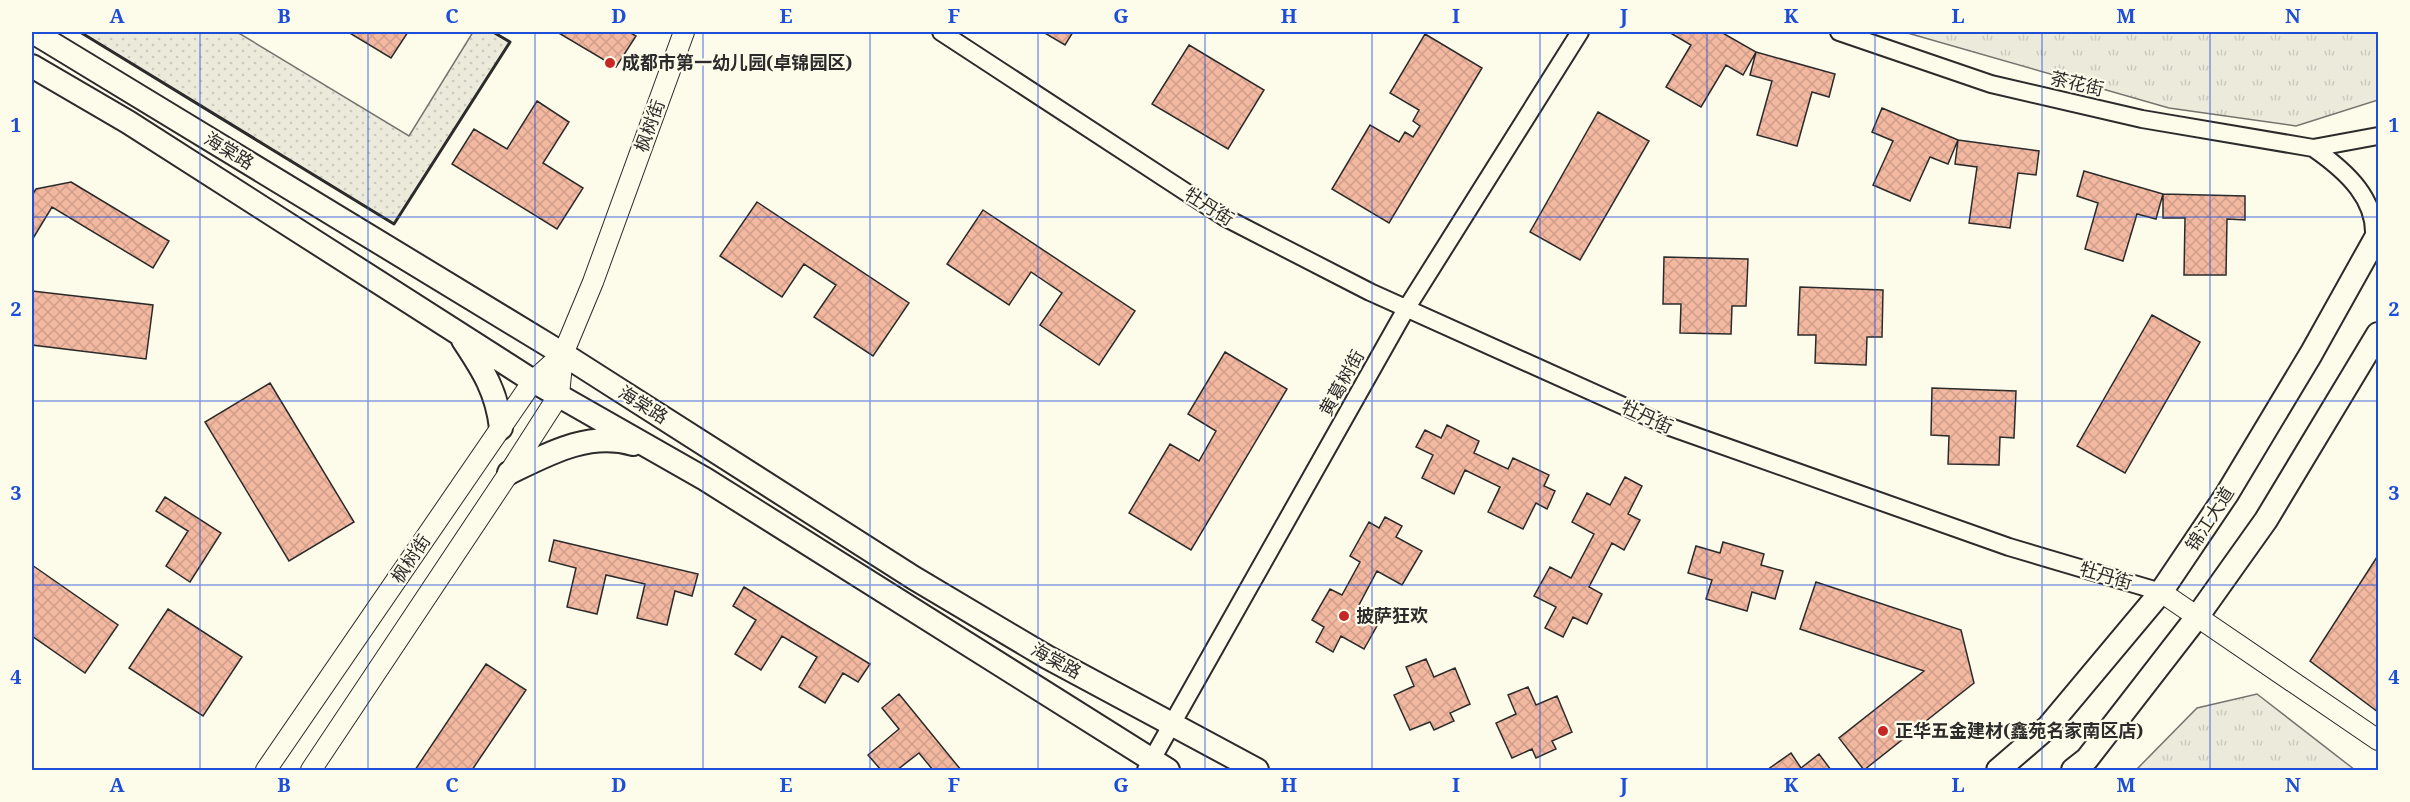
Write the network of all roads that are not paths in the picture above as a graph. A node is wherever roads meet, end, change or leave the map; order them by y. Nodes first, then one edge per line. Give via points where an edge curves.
1 (33, 32) edge
2 (684, 32) edge
3 (941, 32) edge
4 (1580, 32) edge
5 (1839, 32) edge
6 (33, 71) edge
7 (2379, 136) edge
8 (2313, 147) junction
9 (2376, 240) edge
10 (1406, 309) junction
11 (459, 334) junction
12 (2379, 334) edge
13 (563, 354) junction
14 (533, 381) junction
15 (559, 395) junction
16 (501, 428) junction
17 (658, 453) junction
18 (509, 473) junction
19 (2161, 592) junction
20 (2197, 617) junction
21 (1172, 723) junction
22 (2379, 740) edge
23 (1156, 768) edge
24 (266, 771) edge
25 (311, 771) edge
26 (1257, 771) edge
27 (1998, 771) edge
28 (2073, 771) edge

1 - 13 main road, 海棠路
2 - 13 street, 枫树街
3 - 10 street, 牡丹街 via 1224,218
4 - 10 street, 黄葛树街
5 - 8 street, 茶花街 via 1991,84 2142,119
6 - 11 main road, 海棠路 via 128,122
7 - 8 street, 茶花街
8 - 9 street, 茶花街 via 2341,167 2359,189 2372,214
9 - 19 main road, 锦江大道 via 2233,484
10 - 19 street, 牡丹街 via 1670,427 2009,548
10 - 21 street, 黄葛树街
11 - 14 main road, 海棠路
11 - 16 main road via 495,394
12 - 20 main road via 2266,520
13 - 14 street, 枫树街
13 - 15 street, 枫树街
13 - 21 main road, 海棠路 via 914,578 1047,657
14 - 15 main road, 海棠路
14 - 16 street, 枫树街
15 - 17 main road, 海棠路
15 - 18 street, 枫树街
16 - 24 street, 枫树街
17 - 18 main road via 610,439 592,440
17 - 23 main road, 海棠路 via 724,491
18 - 25 street, 枫树街
19 - 20 street, 牡丹街
19 - 27 main road, 锦江大道 via 2048,728
20 - 22 street, 牡丹街
20 - 28 main road
21 - 23 street, 黄葛树街
21 - 26 main road, 海棠路

